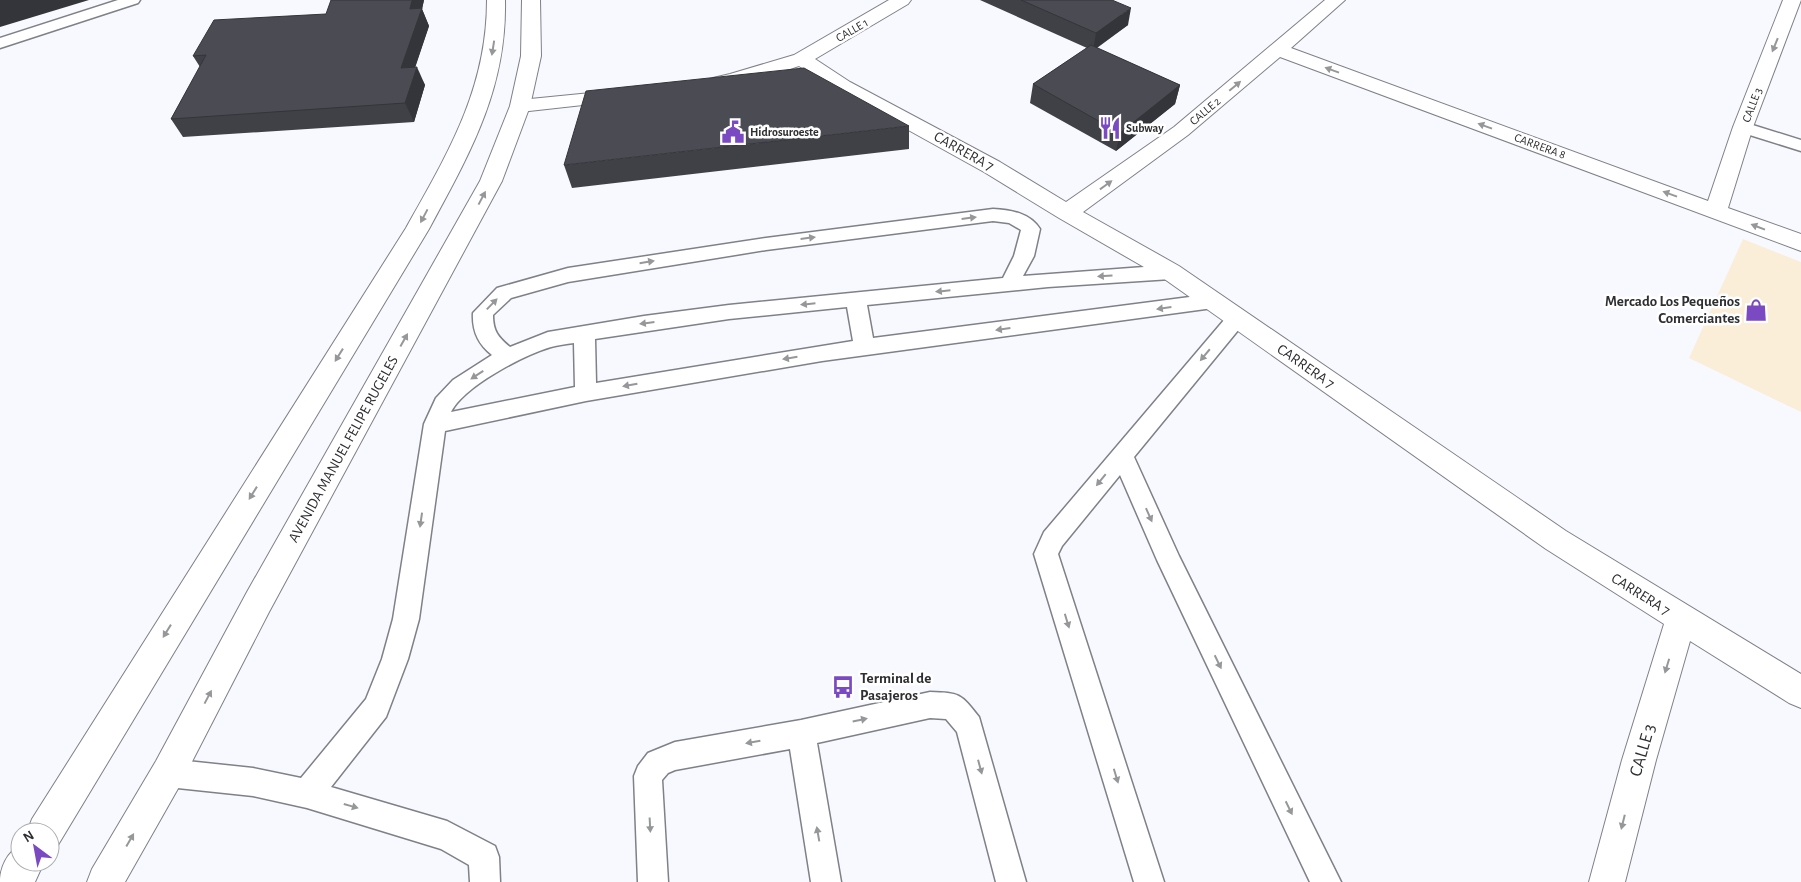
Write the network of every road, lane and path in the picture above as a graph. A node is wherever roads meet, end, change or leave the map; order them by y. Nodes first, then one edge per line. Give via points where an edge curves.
1 (133, 0) edge
2 (496, 0) edge
3 (531, 0) edge
4 (902, 0) edge
5 (1336, 0) edge
6 (1792, 0) edge
7 (0, 43) edge
8 (1278, 50) junction
9 (800, 59) junction
10 (705, 85) edge
11 (638, 94) edge
12 (520, 106) junction
13 (1743, 127) junction
14 (1801, 146) edge
15 (1716, 211) junction
16 (1066, 213) junction
17 (1801, 243) edge
18 (1171, 272) junction
19 (1009, 284) junction
20 (856, 300) junction
21 (1213, 301) junction
22 (1237, 318) junction
23 (584, 333) junction
24 (864, 346) junction
25 (507, 356) junction
26 (586, 393) junction
27 (435, 424) junction
28 (1122, 454) junction
29 (1681, 619) junction
30 (1801, 692) edge
31 (801, 733) junction
32 (168, 772) junction
33 (307, 794) junction
34 (51, 822) edge
35 (105, 882) edge
36 (486, 882) edge
37 (653, 882) edge
38 (826, 882) edge
39 (1011, 882) edge
40 (1149, 882) edge
41 (1326, 882) edge
42 (1608, 882) edge

1 - 7 lane
2 -> 34 street via 497,23 489,73 471,127 421,221
3 - 12 street, AVENIDA MANUEL FELIPE RUGELES via 530,56
4 - 9 street, CALLE 1
5 - 8 street, CALLE 2
6 -> 13 street, CALLE 3
15 -> 8 street, CARRERA 8
16 -> 8 street, CALLE 2 via 1181,131
9 - 10 street, CALLE 1 via 733,80
9 - 16 street, CARRERA 7 via 992,167
11 - 12 street
32 -> 12 street, AVENIDA MANUEL FELIPE RUGELES via 258,602 491,181
13 - 14 lane
13 - 15 street, CALLE 3
17 -> 15 street, CARRERA 8
16 - 18 street, CARRERA 7
18 -> 19 lane
18 - 21 street, CARRERA 7
19 -> 20 lane
25 -> 19 lane via 487,340 482,326 483,313 504,293 568,275 766,244 993,215 1016,217 1031,229 1024,256
20 -> 23 lane via 729,312
20 - 24 lane
21 - 22 street, CARRERA 7
21 -> 24 lane
22 -> 28 lane
22 - 29 street, CARRERA 7 via 1556,540
23 - 25 lane via 548,340
23 - 26 lane
24 -> 26 lane
25 -> 27 lane via 460,386 444,404
26 - 27 lane
27 -> 33 lane via 406,619 395,659 376,708
28 -> 40 lane via 1053,539 1046,554
28 -> 41 lane via 1169,560
29 - 30 street, CARRERA 7
29 -> 42 street, CALLE 3 via 1639,760
31 -> 37 lane via 675,756 658,762 648,776
38 -> 31 lane
31 -> 39 lane via 930,705 953,706 968,726
32 - 33 lane via 253,782
35 -> 32 street, AVENIDA MANUEL FELIPE RUGELES
33 -> 36 lane via 447,836 484,857

